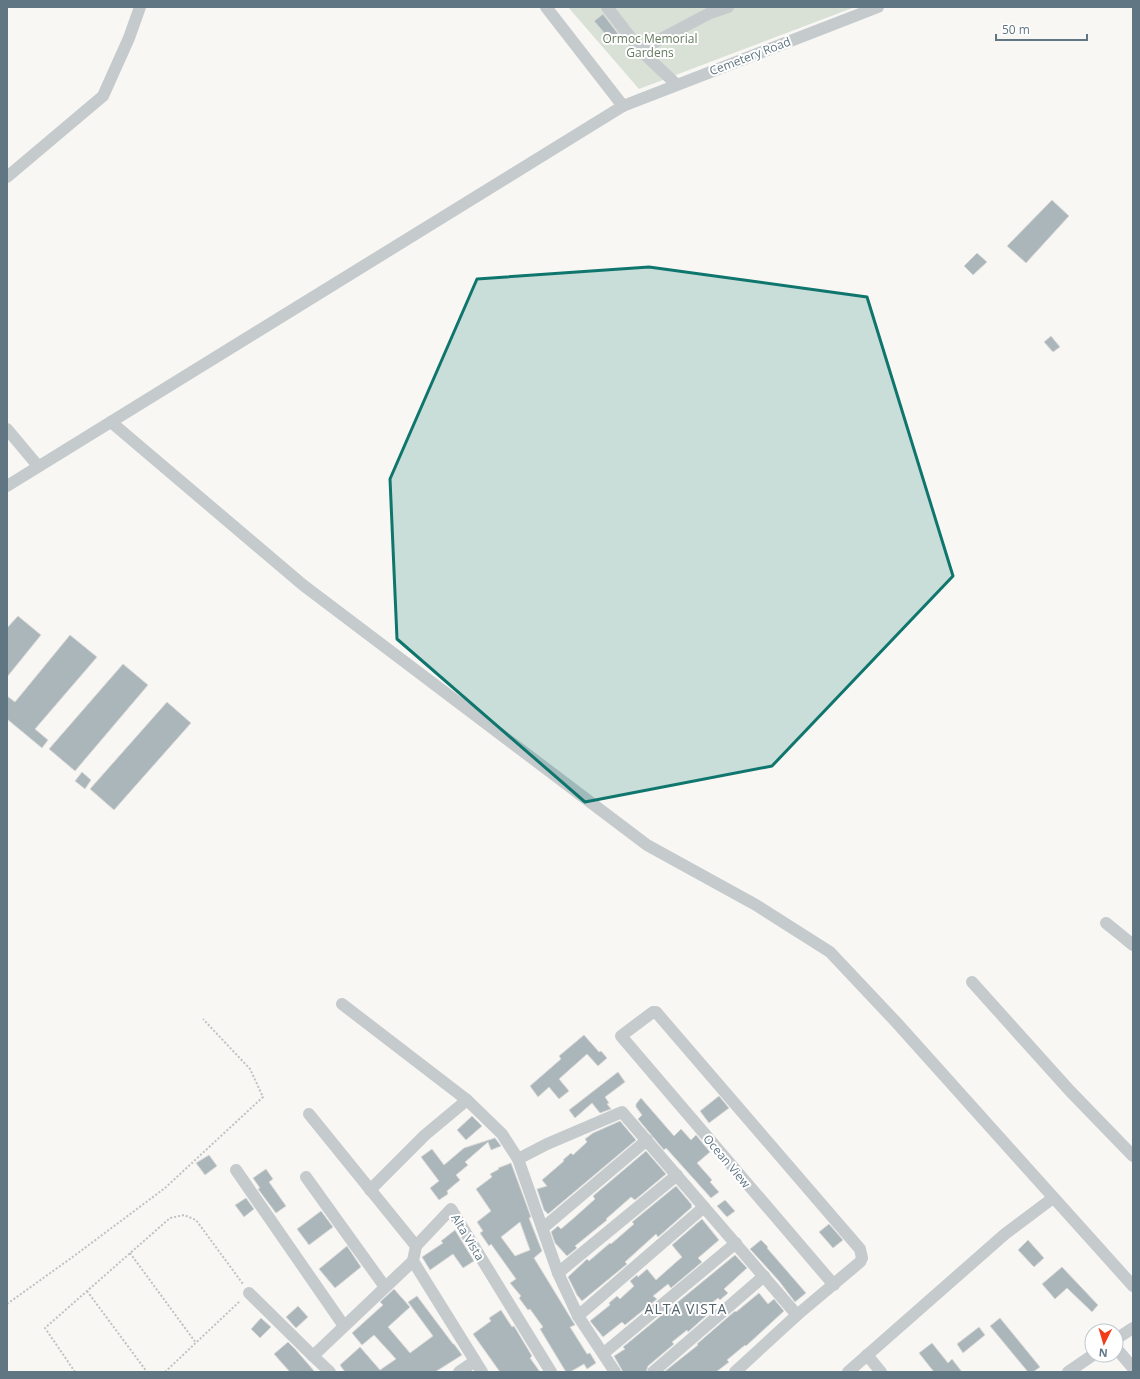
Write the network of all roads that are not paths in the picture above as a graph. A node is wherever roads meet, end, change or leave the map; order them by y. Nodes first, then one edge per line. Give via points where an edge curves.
1 (140, 7) edge
2 (546, 7) edge
3 (607, 7) edge
4 (728, 7) edge
5 (878, 7) edge
6 (709, 10) edge
7 (852, 11) edge
8 (640, 50) junction
9 (676, 84) junction
10 (623, 106) junction
11 (7, 177) edge
12 (111, 422) junction
13 (7, 429) edge
14 (38, 466) junction
15 (7, 486) edge
16 (1106, 923) dead end
17 (1133, 945) edge
18 (972, 982) dead end
19 (342, 1004) dead end
20 (467, 1100) junction
21 (309, 1114) dead end
22 (647, 1140) junction
23 (1133, 1156) edge
24 (518, 1159) junction
25 (236, 1170) dead end
26 (677, 1175) junction
27 (306, 1177) dead end
28 (370, 1190) junction
29 (1053, 1198) junction
30 (704, 1206) junction
31 (543, 1228) junction
32 (736, 1243) junction
33 (416, 1246) junction
34 (413, 1261) junction
35 (558, 1273) junction
36 (764, 1276) junction
37 (834, 1285) junction
38 (1133, 1286) edge
39 (385, 1287) junction
40 (249, 1293) road end
41 (797, 1315) junction
42 (578, 1316) junction
43 (344, 1326) junction
44 (1133, 1328) edge
45 (1124, 1334) edge
46 (604, 1353) junction
47 (867, 1355) junction
48 (313, 1356) junction
49 (1124, 1357) edge
50 (1084, 1361) edge
51 (475, 1362) junction
52 (1133, 1368) edge
53 (330, 1372) edge
54 (459, 1372) edge
55 (482, 1372) edge
56 (550, 1372) edge
57 (615, 1372) edge
58 (653, 1372) edge
59 (735, 1372) edge
60 (848, 1372) edge
61 (881, 1372) edge
62 (1068, 1372) edge

1 - 11 street via 103,96
2 - 10 street
3 - 8 street
4 - 6 street
5 - 7 street, Cemetery Road
6 - 8 street
7 - 9 street, Cemetery Road
8 - 9 street
9 - 10 street, Cemetery Road
10 - 12 street, Cemetery Road
12 - 14 street, Cemetery Road
12 - 29 street via 303,585 647,845 756,905 830,952
13 - 14 street
14 - 15 street, Cemetery Road
16 - 17 street
18 - 23 street via 1070,1091
19 - 20 street
20 - 24 street via 502,1134
20 - 28 street via 425,1136
21 - 28 street
22 - 24 street via 622,1112
22 - 26 street
22 - 31 street
24 - 31 street
25 - 43 street
26 - 30 street
26 - 35 street
27 - 39 street
28 - 33 street
29 - 38 street
29 - 47 street via 1005,1234
30 - 32 street
30 - 42 street
31 - 35 street
32 - 36 street
32 - 46 street
33 - 34 street
33 - 56 street, Alta Vista via 451,1209
34 - 39 street
34 - 51 street
35 - 42 street
36 - 41 street
36 - 58 street
37 - 37 street, Ocean View via 860,1262 860,1249 656,1012 621,1036
37 - 41 street
39 - 43 street
40 - 48 street
41 - 59 street
42 - 46 street
43 - 48 street
44 - 45 street
46 - 57 street
47 - 60 street
47 - 61 street
48 - 53 street
49 - 52 street
50 - 62 street
51 - 54 street
51 - 55 street

